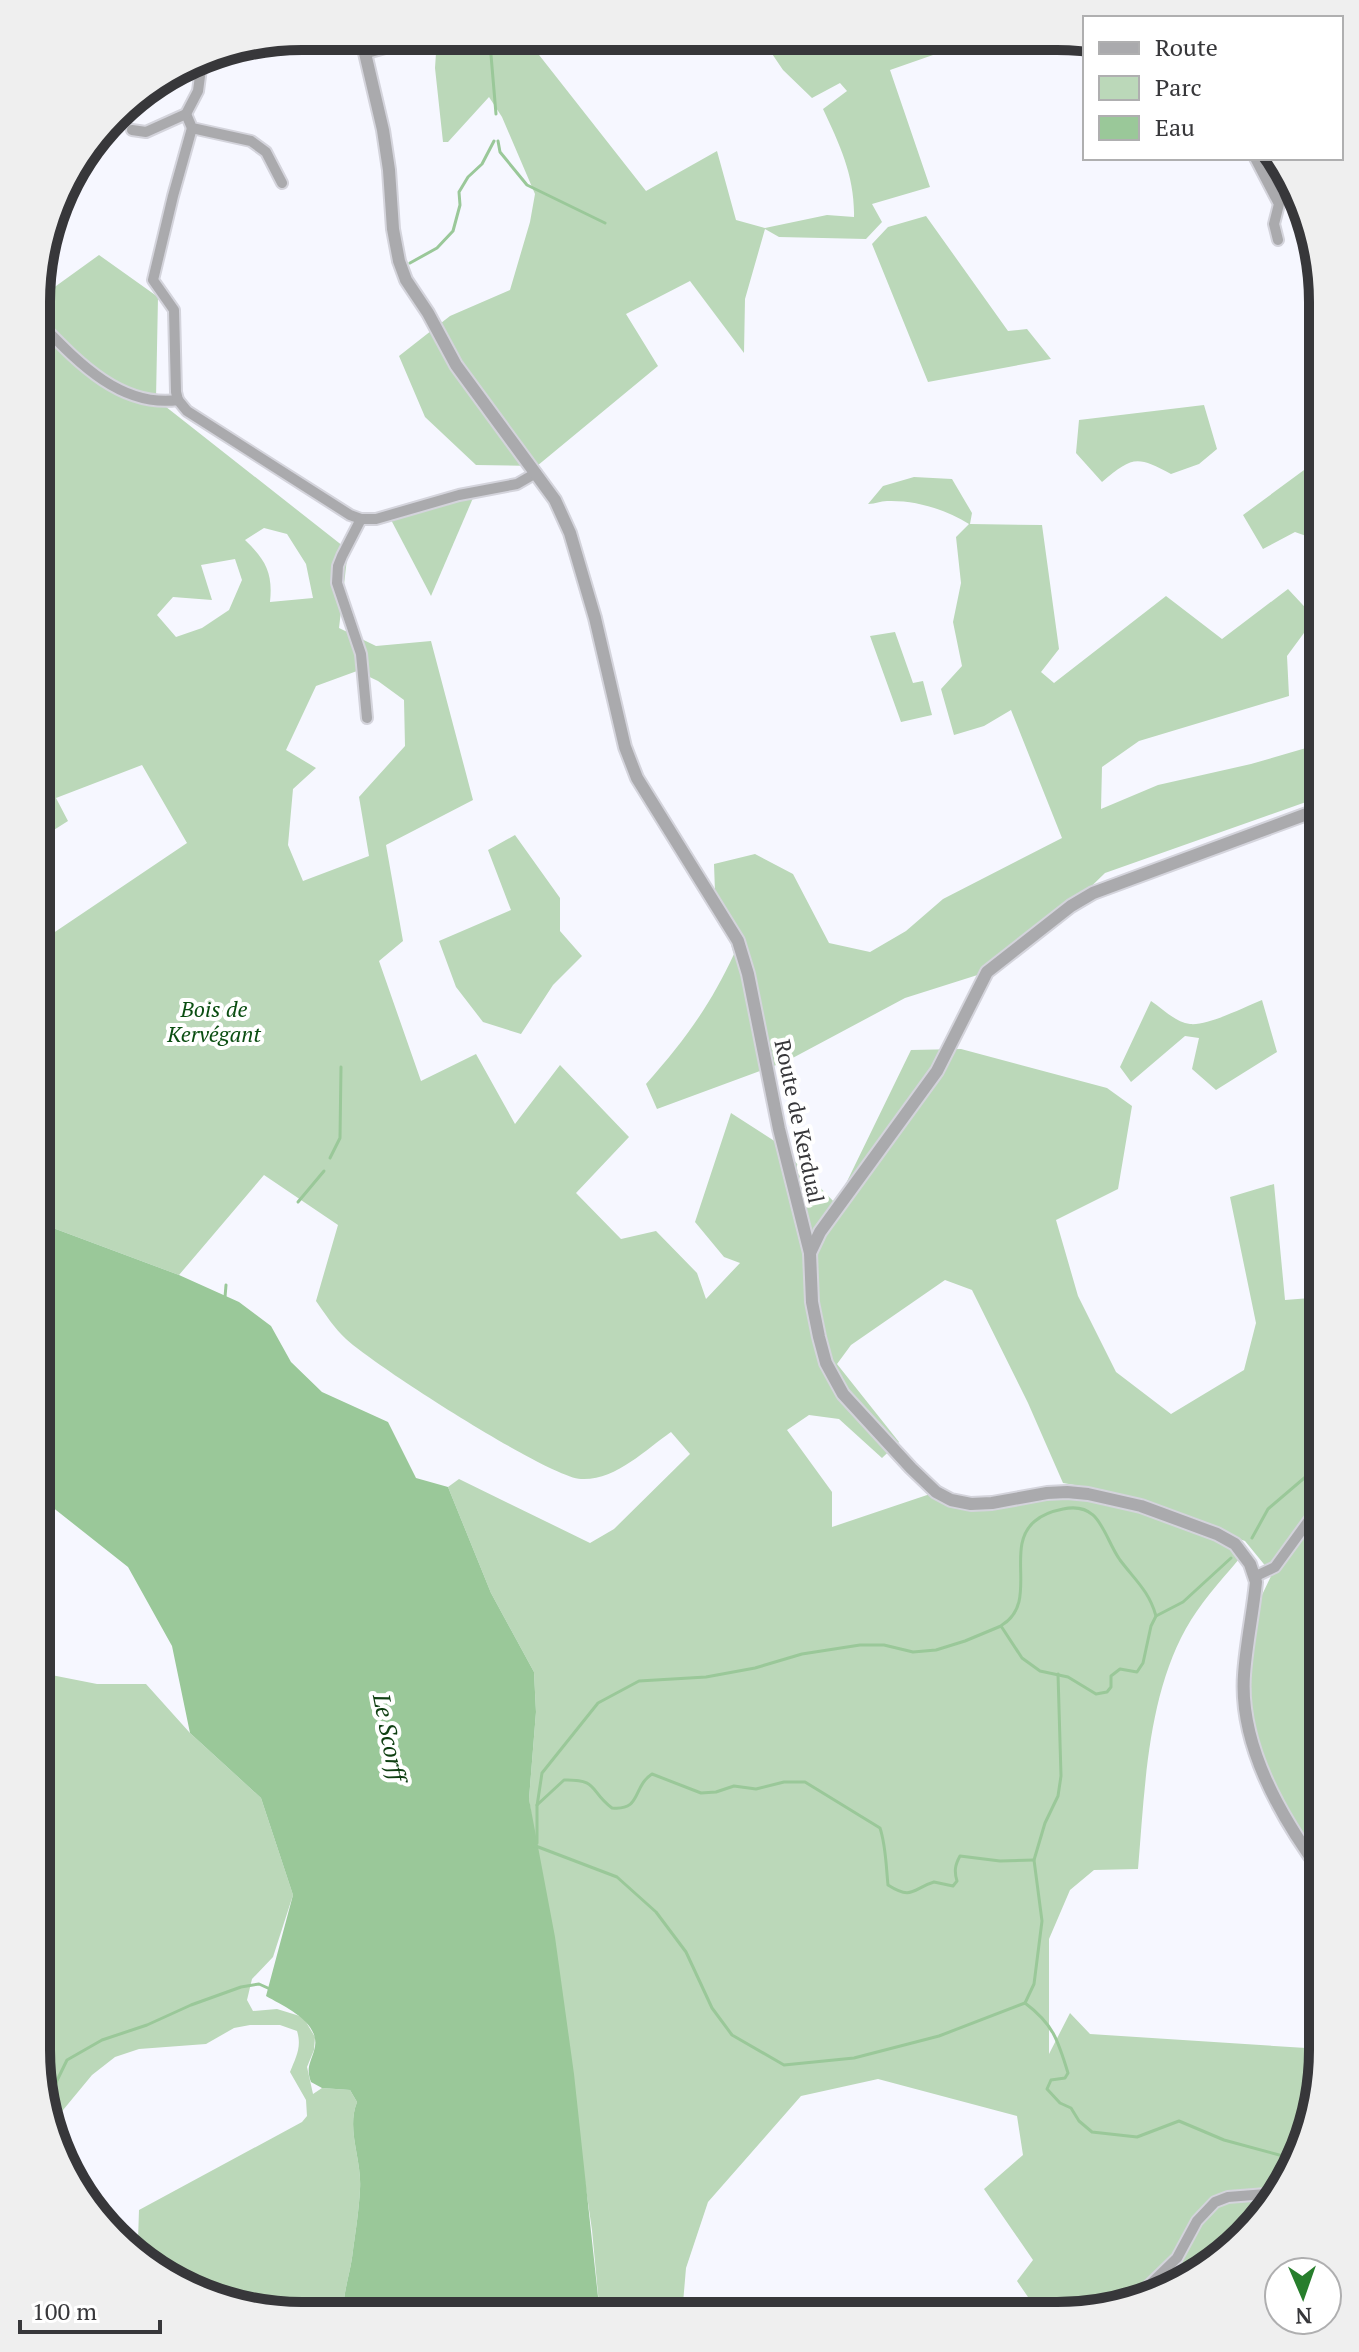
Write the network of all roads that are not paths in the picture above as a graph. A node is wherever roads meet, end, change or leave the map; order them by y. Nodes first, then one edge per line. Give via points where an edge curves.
1 (375, 51) edge
2 (367, 53) joint
3 (201, 71) edge
4 (186, 114) junction
5 (192, 128) junction
6 (132, 130) dead end
7 (1256, 160) edge
8 (282, 183) dead end
9 (1278, 240) dead end
10 (50, 333) edge
11 (178, 400) junction
12 (536, 473) junction
13 (361, 519) junction
14 (367, 718) dead end
15 (1309, 813) edge
16 (810, 1253) junction
17 (1308, 1521) edge
18 (1256, 1576) junction
19 (1308, 1851) edge
20 (1263, 2194) edge
21 (1150, 2285) edge

1 - 2 street
2 - 12 street, Route de Kerdual via 387,156 393,229 406,280 456,365
3 - 4 street
4 - 5 street
4 - 6 street via 146,132
5 - 8 street via 251,141 266,152
5 - 11 street via 153,280 174,310
7 - 9 street via 1279,204 1274,224
10 - 11 street via 110,385 133,395
11 - 13 street via 187,411
12 - 13 street via 517,484
12 - 16 street, Route de Kerdual via 570,533 637,778 738,941
13 - 14 street via 338,566 337,583 361,654
15 - 16 street via 1093,893 993,966 937,1071
16 - 18 street, Route de Kerdual via 812,1302 826,1363 843,1394 936,1492 971,1504 1047,1493 1088,1494 1141,1506 1235,1544
17 - 18 street via 1275,1567
18 - 19 street via 1245,1707 1281,1809
20 - 21 street via 1215,2202 1197,2221 1177,2258

